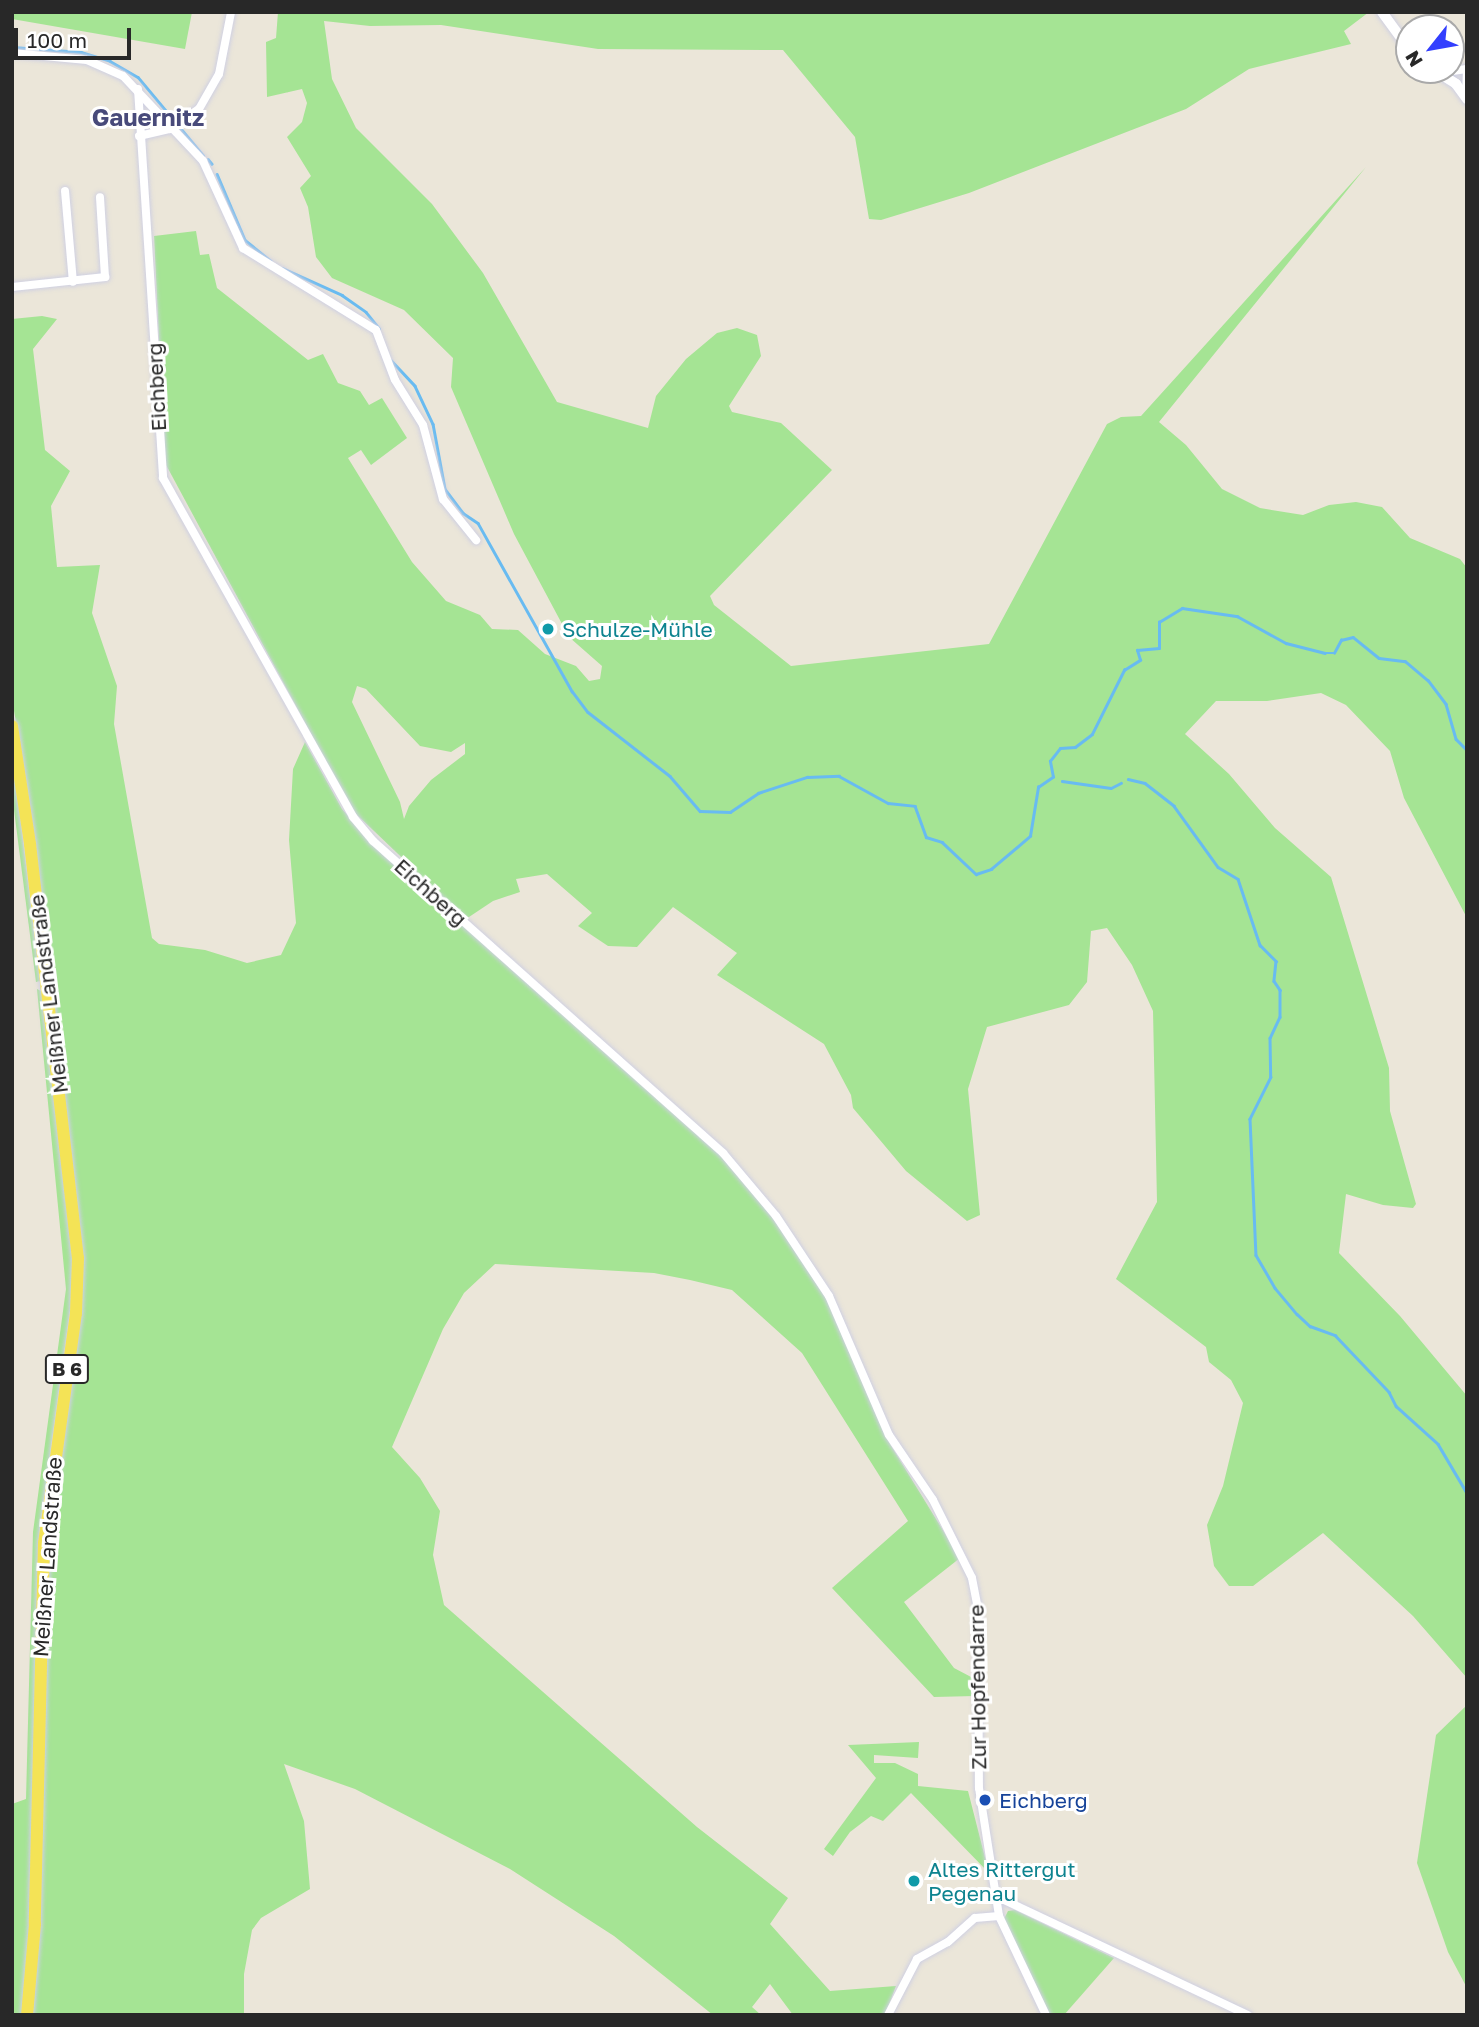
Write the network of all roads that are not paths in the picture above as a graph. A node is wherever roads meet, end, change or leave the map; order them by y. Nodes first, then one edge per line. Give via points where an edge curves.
1 (231, 12) edge
2 (1382, 12) edge
3 (1395, 30) edge
4 (12, 53) edge
5 (1467, 69) edge
6 (1456, 84) edge
7 (138, 89) junction
8 (1466, 98) edge
9 (175, 126) junction
10 (139, 136) junction
11 (65, 191) dead end
12 (100, 197) dead end
13 (73, 282) junction
14 (12, 287) edge
15 (476, 540) dead end
16 (12, 726) edge
17 (972, 1578) joint
18 (998, 1897) junction
19 (999, 1916) junction
20 (27, 2015) edge
21 (888, 2015) edge
22 (1046, 2015) edge
23 (1248, 2015) edge

1 - 9 street via 219,74 199,109
2 - 3 street
4 - 7 street via 87,60 123,76
5 - 8 street
6 - 8 street
7 - 9 street
7 - 10 street, Eichberg
9 - 10 street
9 - 15 street via 209,172 243,248 376,330 395,380 423,425 443,499
10 - 17 street, Eichberg via 152,258 163,478 339,793 373,841 705,1136 757,1191 829,1296 889,1435 933,1500
11 - 13 street
12 - 13 street via 105,277
13 - 14 street
16 - 20 main road, Meißner Landstraße / B 6 via 78,1258 76,1313 45,1530 35,1924
17 - 18 street, Zur Hopfendarre via 978,1609 979,1788
18 - 19 street, Zur Hopfendarre
18 - 23 street
19 - 21 street via 975,1918 948,1942 917,1959
19 - 22 street

